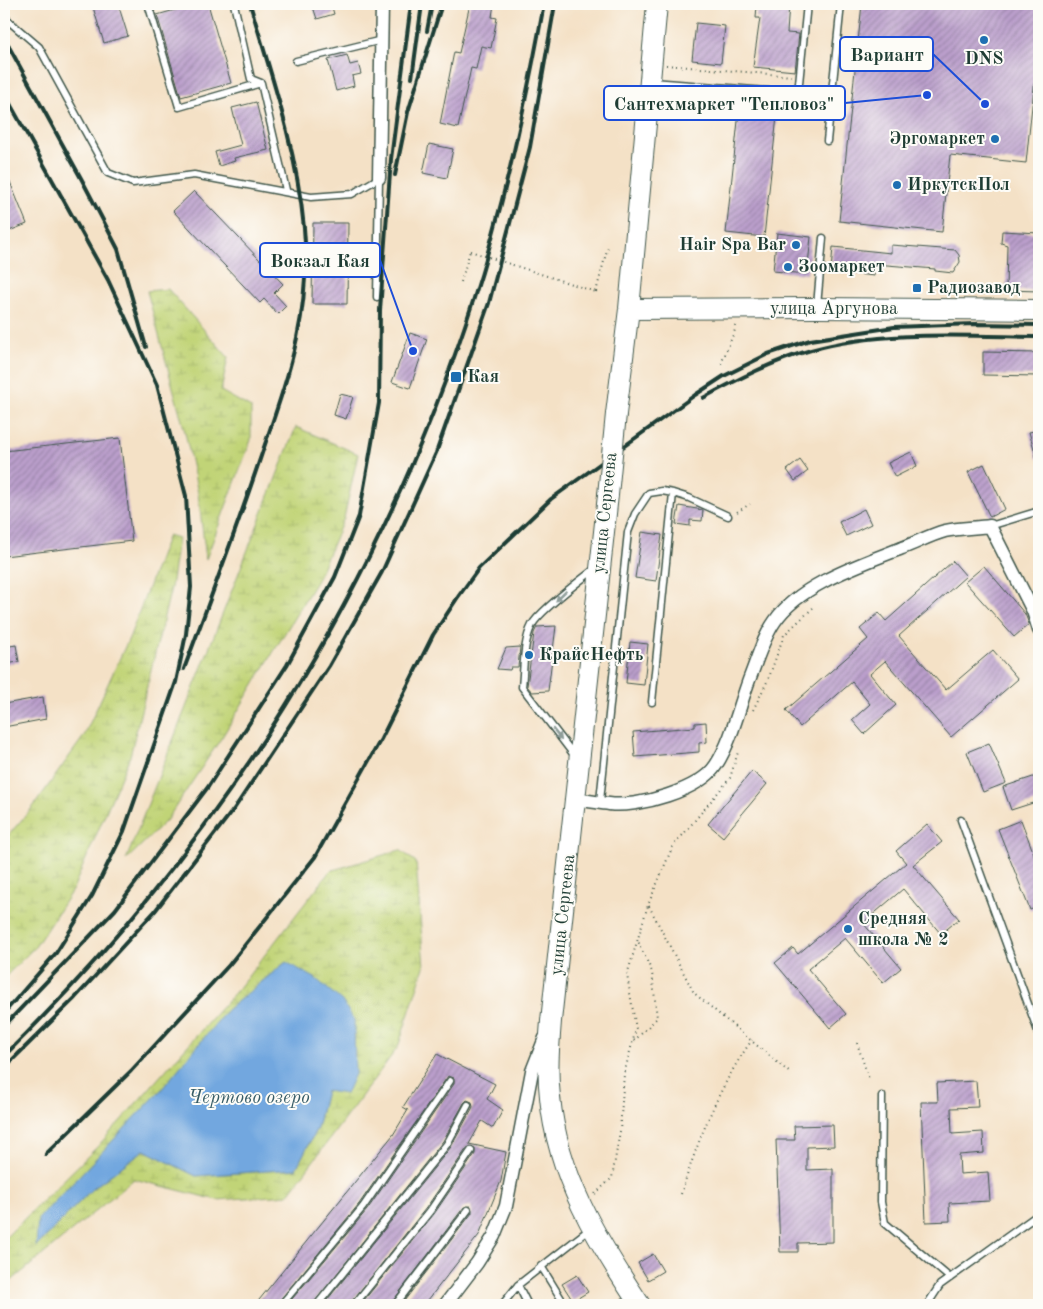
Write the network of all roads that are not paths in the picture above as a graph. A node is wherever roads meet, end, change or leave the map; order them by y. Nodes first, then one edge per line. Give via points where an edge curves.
1 (162, 4) edge
2 (234, 4) edge
3 (382, 4) edge
4 (658, 4) edge
5 (807, 4) edge
6 (841, 4) edge
7 (4, 17) edge
8 (383, 39) junction
9 (296, 61) dead end
10 (654, 73) junction
11 (261, 83) junction
12 (798, 93) junction
13 (831, 96) junction
14 (827, 140) dead end
15 (379, 178) junction
16 (286, 190) junction
17 (823, 238) dead end
18 (377, 296) dead end
19 (816, 308) junction
20 (629, 309) junction
21 (1039, 310) edge
22 (673, 493) junction
23 (1039, 511) edge
24 (728, 516) road end
25 (990, 526) junction
26 (599, 566) junction
27 (1039, 630) edge
28 (652, 702) dead end
29 (578, 760) junction
30 (576, 800) junction
31 (600, 801) junction
32 (961, 820) dead end
33 (551, 1021) junction
34 (1039, 1034) edge
35 (450, 1082) dead end
36 (882, 1096) dead end
37 (468, 1105) dead end
38 (471, 1152) dead end
39 (468, 1210) dead end
40 (1039, 1214) edge
41 (591, 1228) junction
42 (541, 1266) junction
43 (950, 1278) junction
44 (518, 1285) junction
45 (281, 1305) edge
46 (316, 1305) edge
47 (354, 1305) edge
48 (396, 1305) edge
49 (445, 1305) edge
50 (502, 1305) edge
51 (528, 1305) edge
52 (565, 1305) edge
53 (640, 1305) edge
54 (927, 1305) edge

1 - 11 lane via 150,7 179,107
2 - 11 lane via 251,79
3 - 8 street
4 - 10 main road, улица Сергеева
5 - 12 lane
6 - 13 lane
7 - 16 lane via 39,47 108,173 132,183 194,175
8 - 9 lane
8 - 15 street
10 - 12 lane
10 - 20 main road, улица Сергеева
11 - 16 lane
12 - 13 lane
13 - 14 lane
15 - 16 lane via 352,194 311,196
15 - 18 lane
17 - 19 lane
19 - 20 main road, улица Аргунова
19 - 21 main road, улица Аргунова
20 - 26 main road, улица Сергеева, bridge
22 - 24 lane
22 - 28 lane
22 - 31 lane via 649,493 628,532
23 - 25 lane
25 - 27 street via 1033,611
25 - 31 street via 945,531 848,570 804,593 775,620 763,642 725,745 716,765 703,780 686,790 634,803
26 - 29 main road, улица Сергеева
26 -> 29 lane via 566,591 532,624 522,687
29 - 30 main road, улица Сергеева
30 - 31 street
30 - 33 main road, улица Сергеева
32 - 34 lane
33 - 41 main road, улица Сергеева via 548,1068 555,1126 570,1181
33 - 49 street via 532,1071 506,1206 494,1236
35 - 45 lane via 363,1207
36 - 43 lane via 881,1202 885,1223
37 - 46 lane via 447,1144
38 - 47 lane via 430,1211
39 - 48 lane
40 - 43 lane
41 - 42 lane
41 - 53 main road, улица Сергеева
42 - 44 lane
42 - 52 lane
43 - 54 lane via 940,1285
44 - 50 lane
44 - 51 lane

